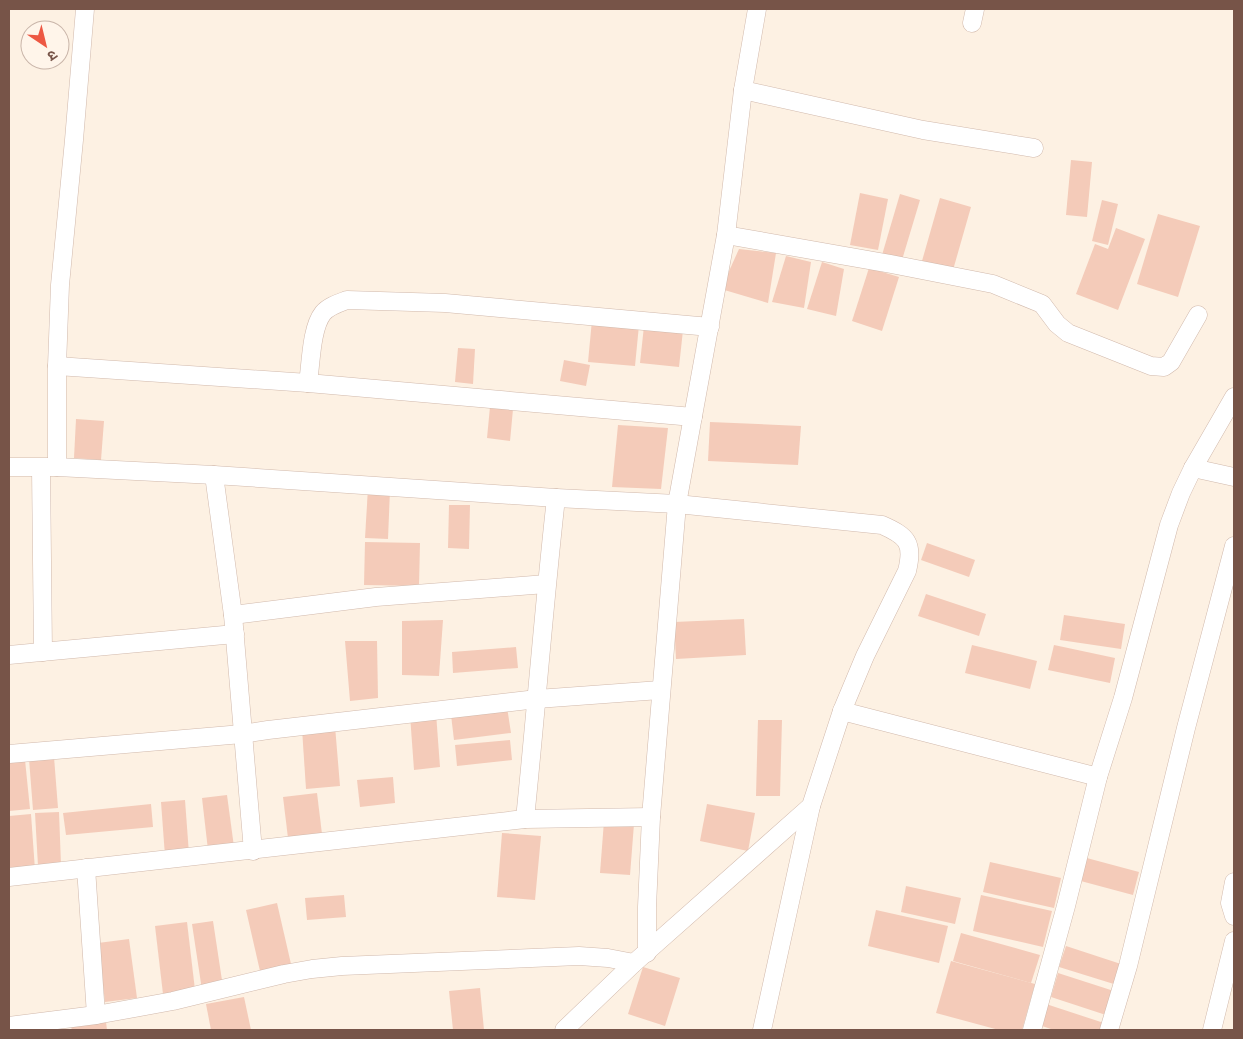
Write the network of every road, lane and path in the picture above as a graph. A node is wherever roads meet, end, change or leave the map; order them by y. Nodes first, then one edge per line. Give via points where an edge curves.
1 (85, 9) edge
2 (757, 9) edge
3 (744, 90) junction
4 (1034, 148) dead end
5 (726, 234) junction
6 (1198, 315) dead end
7 (710, 327) junction
8 (57, 366) junction
9 (308, 383) junction
10 (1234, 397) edge
11 (693, 418) junction
12 (49, 467) junction
13 (9, 468) edge
14 (1193, 468) junction
15 (214, 475) junction
16 (1234, 477) edge
17 (556, 498) junction
18 (677, 504) junction
19 (1234, 546) edge
20 (546, 584) junction
21 (233, 615) junction
22 (235, 634) junction
23 (44, 652) junction
24 (9, 656) edge
25 (660, 690) junction
26 (537, 699) junction
27 (842, 711) junction
28 (242, 734) junction
29 (9, 754) edge
30 (1098, 777) junction
31 (811, 806) junction
32 (651, 817) junction
33 (525, 819) junction
34 (253, 851) junction
35 (86, 868) junction
36 (9, 877) edge
37 (1234, 882) edge
38 (1234, 916) edge
39 (1234, 941) edge
40 (641, 958) junction
41 (96, 1015) junction
42 (9, 1026) edge
43 (564, 1030) edge
44 (762, 1030) edge
45 (1032, 1030) edge
46 (1109, 1030) edge
47 (1212, 1030) edge

1 - 8 street via 60,285
2 - 3 street
3 - 4 street via 923,130
3 - 5 street
5 - 6 street via 993,284 1042,304 1068,333 1151,366 1164,367 1171,362
5 - 7 street
7 - 9 street via 445,303 347,300 323,313 316,327
7 - 11 street
8 - 9 street
8 - 12 street
9 - 11 street
10 - 14 street
11 - 18 street
12 - 13 street
12 - 15 street
12 - 23 street
14 - 16 street
14 - 30 street via 1169,525 1123,698
15 - 17 street
15 - 21 street
17 - 18 street
17 - 20 street
18 - 25 street
18 - 27 street via 882,525 906,539 910,547 907,571
19 - 46 street
20 - 21 street via 376,597
20 - 26 street
21 - 22 street
22 - 23 street
22 - 28 street
23 - 24 street
25 - 26 street
25 - 32 street
26 - 28 street
26 - 33 street
27 - 30 street
27 - 31 street
28 - 29 street
28 - 34 street
30 - 45 street
31 - 40 street
31 - 44 street
32 - 33 street
32 - 40 street
33 - 34 street
34 - 35 street
35 - 36 street
35 - 41 street
37 - 38 street via 1230,903
39 - 47 street
40 - 41 street via 579,956 342,966 284,974
40 - 43 street
41 - 42 street

